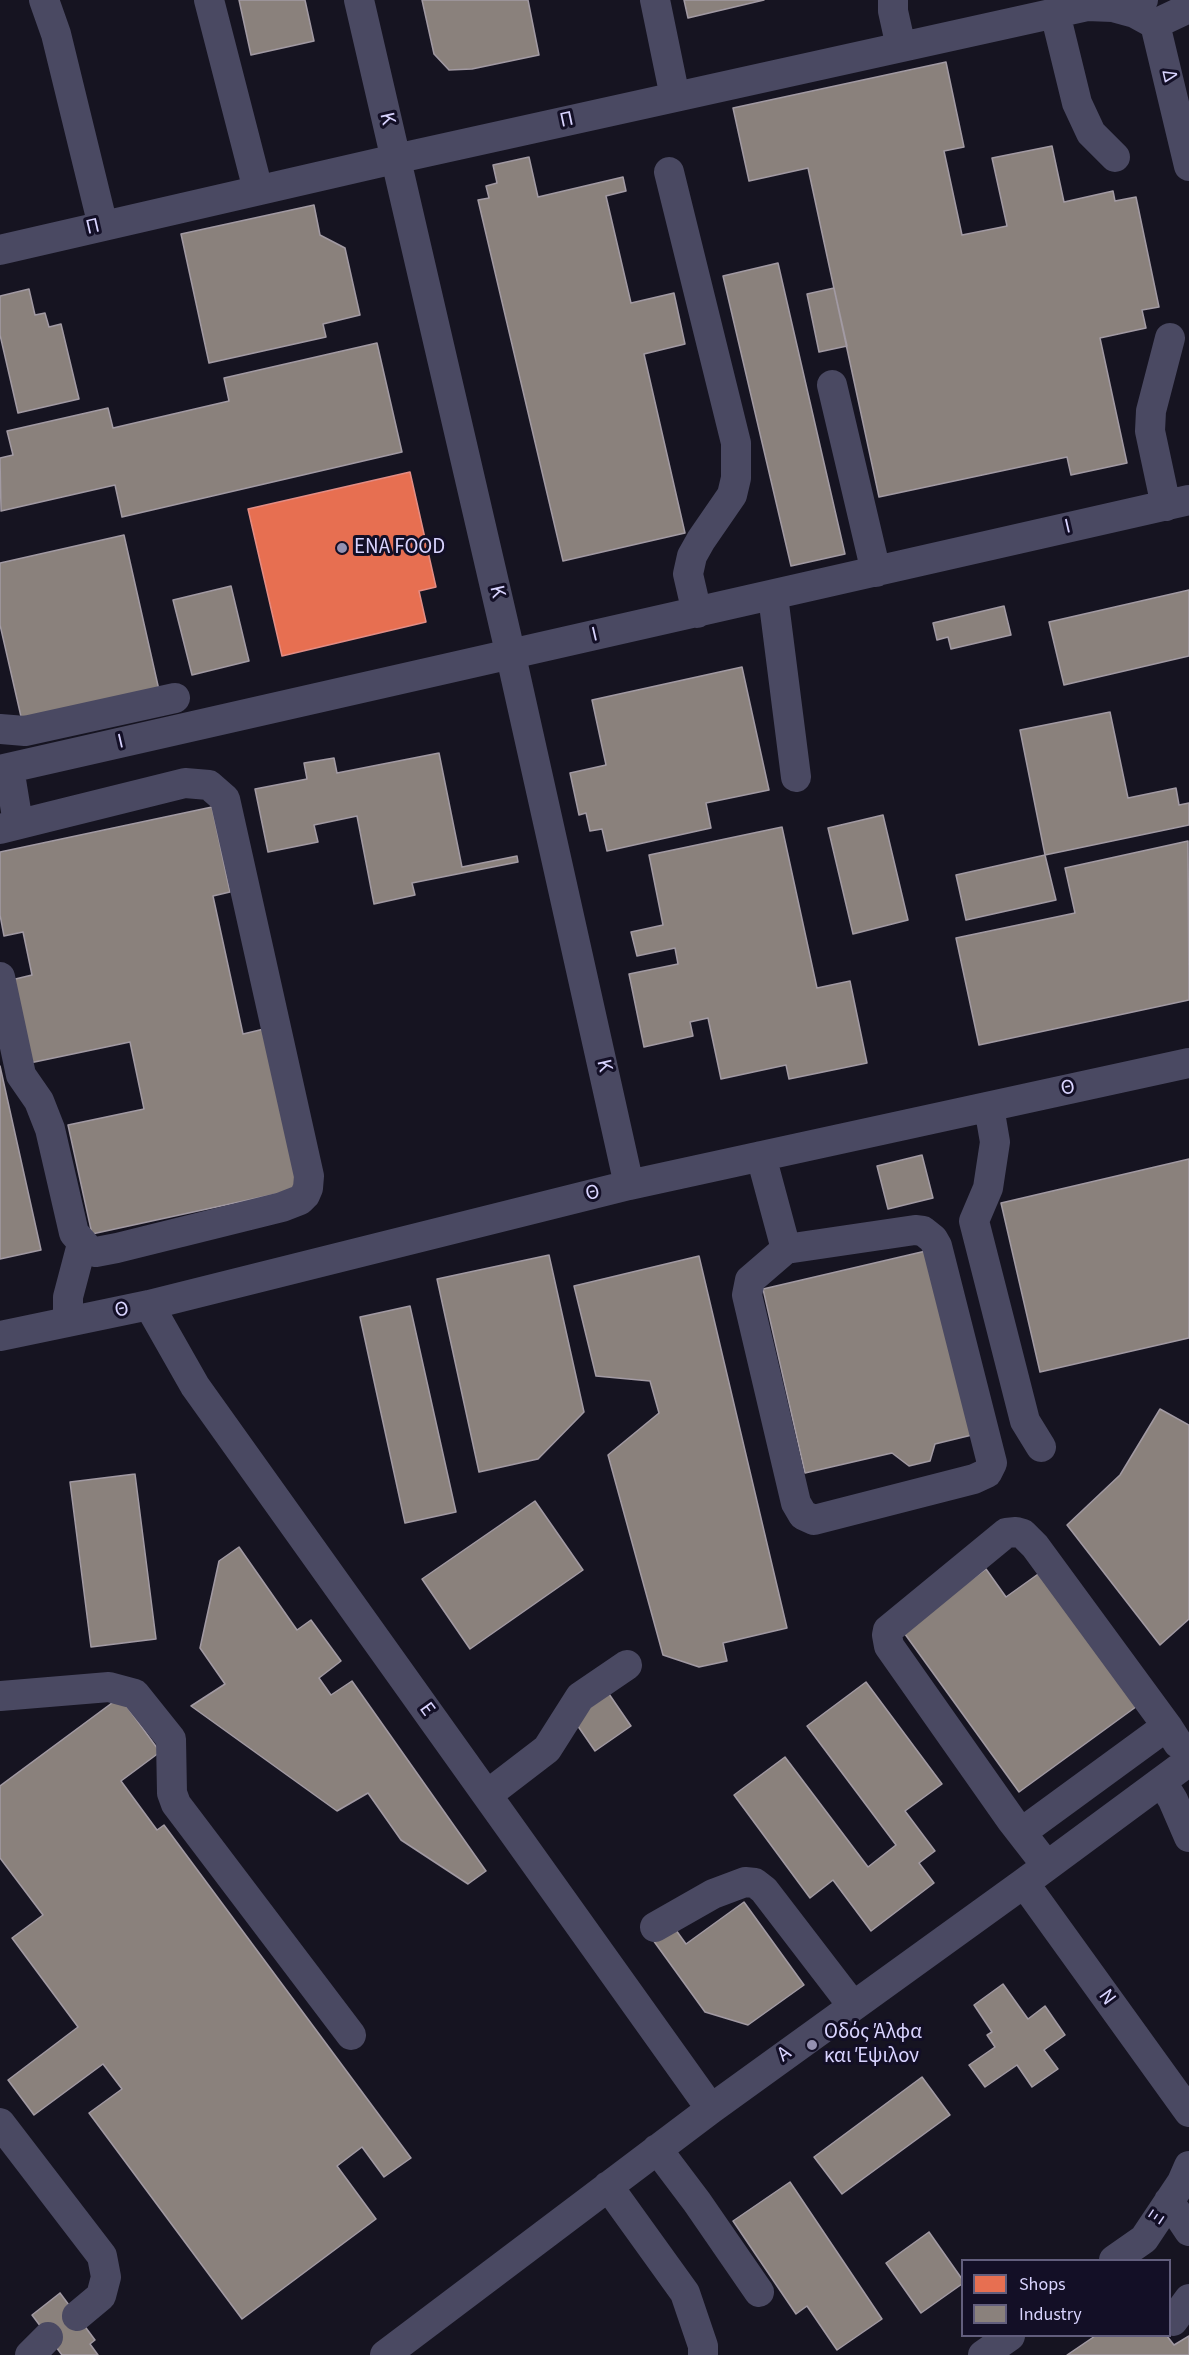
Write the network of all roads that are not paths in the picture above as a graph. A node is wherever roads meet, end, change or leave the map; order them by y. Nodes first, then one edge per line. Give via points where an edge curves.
1 (44, 0) edge
2 (209, 0) edge
3 (359, 0) edge
4 (655, 0) edge
5 (893, 0) edge
6 (1189, 8) edge
7 (1144, 12) edge
8 (1055, 13) junction
9 (901, 47) junction
10 (675, 97) junction
11 (1115, 157) dead end
12 (395, 159) junction
13 (1189, 166) edge
14 (669, 172) dead end
15 (258, 190) junction
16 (103, 226) junction
17 (0, 250) edge
18 (1170, 338) dead end
19 (832, 385) dead end
20 (1178, 503) edge
21 (876, 572) junction
22 (773, 596) junction
23 (697, 613) junction
24 (511, 656) junction
25 (175, 698) dead end
26 (13, 730) edge
27 (14, 767) edge
28 (796, 777) dead end
29 (9, 826) edge
30 (0, 977) edge
31 (1189, 1063) edge
32 (989, 1107) junction
33 (761, 1156) junction
34 (629, 1185) junction
35 (82, 1244) junction
36 (786, 1249) junction
37 (149, 1305) junction
38 (68, 1322) junction
39 (0, 1336) edge
40 (1041, 1447) dead end
41 (627, 1665) dead end
42 (0, 1696) edge
43 (1167, 1726) junction
44 (1189, 1759) edge
45 (1162, 1782) junction
46 (487, 1795) junction
47 (1022, 1832) junction
48 (1189, 1837) edge
49 (1036, 1875) junction
50 (655, 1927) dead end
51 (853, 2006) junction
52 (351, 2035) dead end
53 (711, 2109) junction
54 (1189, 2112) edge
55 (0, 2124) edge
56 (657, 2149) junction
57 (1189, 2166) edge
58 (608, 2186) junction
59 (1169, 2201) junction
60 (1189, 2231) edge
61 (1115, 2259) edge
62 (759, 2292) dead end
63 (77, 2316) dead end
64 (1009, 2337) edge
65 (384, 2355) edge
66 (703, 2355) edge
67 (983, 2355) edge

1 - 16 street via 56,34
2 - 15 street
3 - 12 street, Κ
4 - 10 street
5 - 9 street
6 - 7 street
7 - 8 street, Π via 1087,6
7 - 13 street, Δ
8 - 9 street, Π
8 - 11 street via 1077,103 1091,133
9 - 10 street, Π
10 - 12 street, Π
12 - 15 street, Π
12 - 24 street, Κ
14 - 23 street via 736,442 732,495 692,556 688,574
15 - 16 street, Π
16 - 17 street, Π
18 - 20 street via 1151,411 1150,431
19 - 21 street
20 - 21 street, Ι
21 - 22 street, Ι
22 - 23 street, Ι
22 - 28 street
23 - 24 street, Ι
24 - 27 street, Ι
24 - 34 street, Κ
25 - 26 street
26 - 27 street
27 - 29 street
29 - 35 street via 185,783 209,785 225,799 309,1176 305,1195 282,1208 96,1252
30 - 35 street via 21,1075 46,1119 74,1233
31 - 32 street, Θ
32 - 33 street, Θ
32 - 40 street via 995,1142 988,1188 974,1221 1025,1422
33 - 34 street, Θ
33 - 36 street
34 - 37 street, Θ
35 - 38 street via 68,1297
36 - 36 street via 915,1230 929,1234 937,1246 992,1463 987,1473 814,1520 803,1515 796,1503 747,1295 750,1280
37 - 38 street, Θ
37 - 46 street, Ε via 195,1386
38 - 39 street, Θ
41 - 46 street via 580,1696 547,1749
42 - 52 street via 108,1687 135,1694 171,1739 172,1793 176,1804
43 - 44 street
43 - 47 street
43 - 47 street, Ν via 1035,1546 1023,1534 1006,1533 886,1635 889,1646
44 - 45 street, Α
45 - 48 street
45 - 49 street, Α
46 - 53 street, Ε
47 - 49 street, Ν
49 - 51 street, Α
49 - 54 street, Ν
50 - 51 street via 713,1894 745,1882 755,1883
51 - 53 street, Α
53 - 56 street, Α
55 - 63 street via 102,2256 106,2277 101,2296
56 - 58 street, Α
56 - 62 street
57 - 59 street, Ξ
58 - 65 street, Α
58 - 66 street via 685,2293
59 - 60 street
59 - 61 street, Ξ via 1144,2239
64 - 67 street

